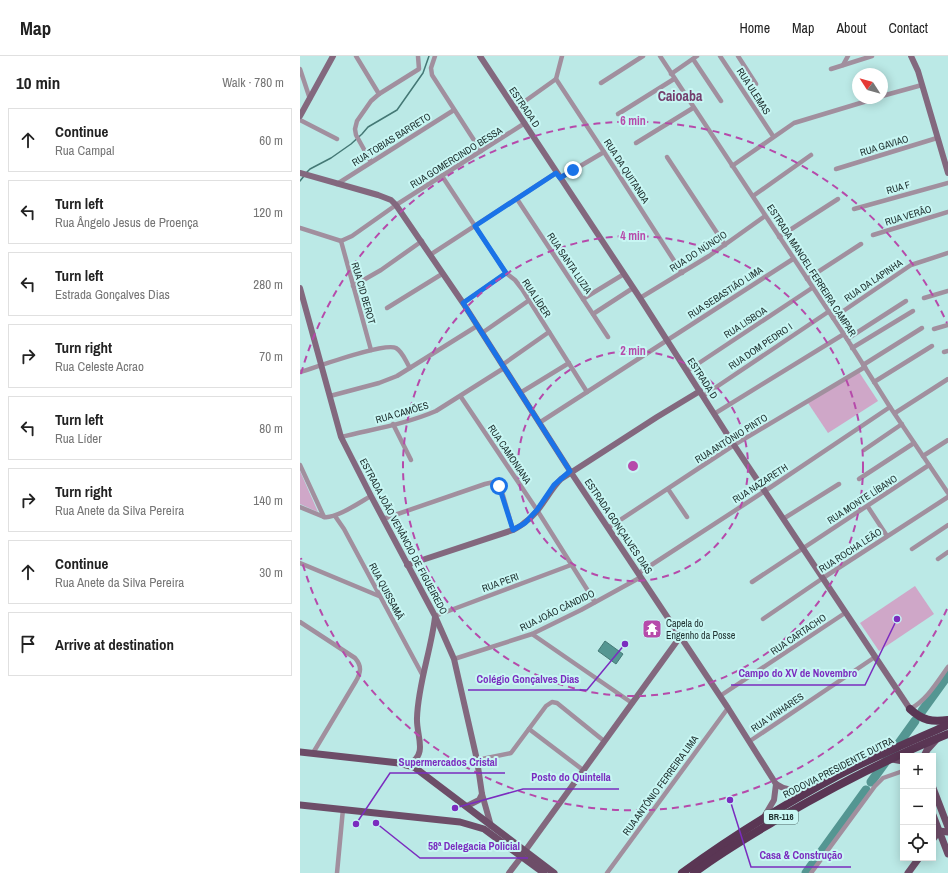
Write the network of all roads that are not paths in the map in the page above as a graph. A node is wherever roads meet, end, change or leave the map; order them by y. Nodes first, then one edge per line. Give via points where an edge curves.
1 (333, 56) edge
2 (356, 56) edge
3 (418, 56) edge
4 (435, 56) edge
5 (480, 56) edge
6 (562, 56) edge
7 (643, 56) edge
8 (660, 56) edge
9 (720, 56) edge
10 (738, 56) edge
11 (848, 56) edge
12 (872, 56) edge
13 (911, 56) edge
14 (695, 57) edge
15 (843, 65) junction
16 (300, 69) edge
17 (831, 69) dead end
18 (671, 74) junction
19 (674, 78) junction
20 (556, 79) junction
21 (601, 83) dead end
22 (756, 84) dead end
23 (922, 84) junction
24 (379, 94) junction
25 (888, 94) edge
26 (310, 99) junction
27 (721, 101) dead end
28 (856, 104) edge
29 (693, 108) junction
30 (514, 109) junction
31 (454, 110) junction
32 (618, 114) dead end
33 (300, 116) edge
34 (300, 120) edge
35 (525, 124) junction
36 (773, 136) junction
37 (937, 138) junction
38 (337, 139) dead end
39 (636, 143) dead end
40 (481, 151) junction
41 (604, 152) junction
42 (811, 155) dead end
43 (666, 157) dead end
44 (371, 162) junction
45 (732, 166) junction
46 (836, 170) dead end
47 (300, 173) edge
48 (948, 173) edge
49 (442, 176) junction
50 (558, 176) junction
51 (948, 183) edge
52 (337, 184) junction
53 (753, 196) junction
54 (517, 199) junction
55 (838, 199) dead end
56 (396, 205) junction
57 (854, 209) dead end
58 (948, 212) edge
59 (765, 216) junction
60 (475, 226) junction
61 (300, 228) edge
62 (873, 235) dead end
63 (780, 237) junction
64 (341, 241) junction
65 (422, 241) junction
66 (725, 244) junction
67 (861, 244) dead end
68 (948, 253) edge
69 (430, 255) junction
70 (794, 259) junction
71 (506, 273) junction
72 (682, 273) junction
73 (442, 274) junction
74 (624, 274) junction
75 (806, 279) junction
76 (353, 286) junction
77 (300, 288) edge
78 (633, 288) junction
79 (812, 288) junction
80 (948, 291) edge
81 (640, 298) junction
82 (924, 298) dead end
83 (584, 299) junction
84 (528, 301) junction
85 (906, 301) dead end
86 (463, 303) junction
87 (388, 308) dead end
88 (913, 311) dead end
89 (828, 312) junction
90 (593, 314) junction
91 (833, 318) junction
92 (948, 325) edge
93 (477, 326) junction
94 (922, 328) dead end
95 (934, 329) dead end
96 (549, 332) junction
97 (482, 333) junction
98 (845, 336) junction
99 (608, 337) dead end
100 (666, 340) junction
101 (932, 346) dead end
102 (852, 348) junction
103 (371, 350) junction
104 (569, 363) junction
105 (321, 366) junction
106 (503, 366) junction
107 (864, 366) junction
108 (410, 368) junction
109 (687, 371) junction
110 (300, 372) edge
111 (948, 379) edge
112 (874, 382) junction
113 (587, 392) junction
114 (520, 393) junction
115 (701, 394) junction
116 (330, 396) junction
117 (461, 397) junction
118 (890, 406) junction
119 (895, 413) junction
120 (714, 414) junction
121 (539, 423) junction
122 (393, 424) junction
123 (902, 424) junction
124 (341, 437) junction
125 (948, 440) edge
126 (914, 443) junction
127 (734, 445) junction
128 (864, 450) dead end
129 (923, 456) junction
130 (411, 460) dead end
131 (300, 464) edge
132 (929, 465) junction
133 (570, 471) junction
134 (859, 479) dead end
135 (839, 484) dead end
136 (668, 489) junction
137 (765, 491) junction
138 (948, 493) edge
139 (371, 496) junction
140 (948, 497) edge
141 (300, 507) edge
142 (868, 507) junction
143 (537, 510) junction
144 (335, 516) junction
145 (687, 516) dead end
146 (324, 517) junction
147 (383, 519) junction
148 (783, 519) junction
149 (948, 525) edge
150 (608, 528) junction
151 (513, 530) junction
152 (887, 536) junction
153 (803, 548) junction
154 (912, 549) dead end
155 (948, 552) edge
156 (938, 559) dead end
157 (300, 563) edge
158 (407, 565) junction
159 (572, 565) junction
160 (640, 575) junction
161 (823, 578) junction
162 (752, 582) dead end
163 (379, 596) junction
164 (595, 602) junction
165 (846, 613) junction
166 (435, 616) junction
167 (762, 619) dead end
168 (300, 622) edge
169 (532, 634) junction
170 (680, 637) junction
171 (874, 657) junction
172 (454, 659) junction
173 (948, 667) edge
174 (423, 676) junction
175 (720, 696) junction
176 (632, 703) junction
177 (728, 708) junction
178 (910, 709) junction
179 (948, 720) edge
180 (948, 725) edge
181 (529, 729) junction
182 (948, 734) edge
183 (937, 739) junction
184 (604, 741) junction
185 (750, 741) junction
186 (300, 752) edge
187 (313, 753) junction
188 (926, 753) edge
189 (477, 760) junction
190 (891, 760) junction
191 (900, 761) edge
192 (408, 765) junction
193 (583, 770) junction
194 (900, 771) edge
195 (776, 784) junction
196 (815, 788) junction
197 (934, 789) edge
198 (482, 794) junction
199 (300, 805) edge
200 (468, 807) junction
201 (945, 808) edge
202 (343, 809) junction
203 (763, 818) junction
204 (463, 823) junction
205 (936, 823) edge
206 (948, 826) edge
207 (489, 828) junction
208 (939, 831) junction
209 (948, 832) edge
210 (936, 835) edge
211 (523, 854) junction
212 (948, 854) edge
213 (917, 861) edge
214 (336, 873) edge
215 (509, 873) edge
216 (544, 873) edge
217 (554, 873) edge
218 (607, 873) edge
219 (682, 873) edge
220 (694, 873) edge
221 (811, 873) edge
222 (908, 873) edge

1 - 26 street
2 - 24 street
3 - 24 street via 419,69
4 - 31 street via 431,68 432,75
5 - 30 street, ESTRADA D
6 - 20 street
7 - 21 street
8 - 18 street, ESTRADA MANOEL FERREIRA CAMPAR
9 - 36 street, RUA ULEMAS
10 - 22 street
11 - 15 street
12 - 15 street
13 - 23 street
14 - 18 street
14 - 27 street
15 - 17 street
16 - 26 street
18 - 19 street, ESTRADA MANOEL FERREIRA CAMPAR
19 - 29 street, ESTRADA MANOEL FERREIRA CAMPAR
19 - 32 street
20 - 30 street
20 - 41 street, RUA DA QUITANDA
23 - 25 street
23 - 37 street
24 - 44 street via 359,117 356,125 356,135
26 - 33 street
28 - 36 street via 794,123
29 - 39 street
29 - 45 street, ESTRADA MANOEL FERREIRA CAMPAR
30 - 35 street, ESTRADA D
31 - 40 street
31 - 44 street, RUA TOBIAS BARRETO
34 - 38 street
35 - 40 street, RUA GOMERCINDO BESSA
35 - 50 street, ESTRADA D
36 - 45 street
37 - 46 street, RUA GAVIAO
37 - 48 street
40 - 49 street, RUA GOMERCINDO BESSA
41 - 50 street
41 - 72 street, RUA DA QUITANDA
42 - 53 street
43 - 66 street
44 - 52 street, RUA TOBIAS BARRETO
45 - 53 street, ESTRADA MANOEL FERREIRA CAMPAR
47 - 52 street, ESTRADA GONÇALVES DIAS
49 - 56 street, RUA GOMERCINDO BESSA
49 - 60 street, RUA LÍDER
50 - 54 street
50 - 74 street, ESTRADA D
51 - 57 street, RUA F
52 - 56 street, ESTRADA GONÇALVES DIAS via 382,196
53 - 59 street, ESTRADA MANOEL FERREIRA CAMPAR
54 - 60 street
54 - 83 street, RUA SANTA LUZIA
55 - 63 street
56 - 64 street, RUA GOMERCINDO BESSA via 368,226
56 - 65 street, ESTRADA GONÇALVES DIAS
58 - 62 street, RUA VERÃO
59 - 63 street, ESTRADA MANOEL FERREIRA CAMPAR
59 - 66 street, RUA DO NÚNCIO
60 - 69 street
60 - 71 street, RUA LÍDER
61 - 64 street
63 - 70 street, ESTRADA MANOEL FERREIRA CAMPAR
64 - 76 street, RUA CID BEROT
65 - 69 street, ESTRADA GONÇALVES DIAS
65 - 76 street
66 - 72 street, RUA DO NÚNCIO
67 - 75 street
68 - 91 street, RUA DA LAPINHA via 911,265
69 - 73 street, ESTRADA GONÇALVES DIAS
70 - 75 street, ESTRADA MANOEL FERREIRA CAMPAR
70 - 100 street, RUA SEBASTIÃO LIMA
71 - 84 street, RUA LÍDER via 515,280
71 - 86 street
72 - 81 street, RUA DO NÚNCIO
73 - 86 street, ESTRADA GONÇALVES DIAS
73 - 87 street
74 - 78 street, ESTRADA D
74 - 83 street
75 - 79 street, ESTRADA MANOEL FERREIRA CAMPAR
76 - 103 street, RUA CID BEROT
77 - 105 street, ESTRADA JOÃO VENÂNCIO DE FIGUEIREDO
78 - 81 street, ESTRADA D
78 - 90 street
79 - 89 street, ESTRADA MANOEL FERREIRA CAMPAR
79 - 109 street, RUA LISBOA
80 - 82 street
81 - 100 street, ESTRADA D
83 - 90 street, RUA SANTA LUZIA
84 - 96 street, RUA LÍDER
84 - 97 street
85 - 98 street
86 - 93 street, ESTRADA GONÇALVES DIAS
88 - 102 street
89 - 91 street, ESTRADA MANOEL FERREIRA CAMPAR
89 - 115 street, RUA DOM PEDRO I
90 - 99 street, RUA SANTA LUZIA
91 - 98 street, ESTRADA MANOEL FERREIRA CAMPAR
92 - 95 street
93 - 97 street, ESTRADA GONÇALVES DIAS
93 - 108 street
94 - 107 street, RUA ANTÔNIO PINTO
96 - 104 street, RUA LÍDER
96 - 106 street, RUA CAMÕES
97 - 106 street, ESTRADA GONÇALVES DIAS
98 - 102 street, ESTRADA MANOEL FERREIRA CAMPAR
98 - 120 street
100 - 109 street, ESTRADA D
100 - 113 street, RUA SEBASTIÃO LIMA
101 - 112 street
102 - 107 street, ESTRADA MANOEL FERREIRA CAMPAR
103 - 105 street
103 - 108 street via 394,347
104 - 113 street, RUA LÍDER
104 - 114 street
105 - 110 street
105 - 116 street, ESTRADA JOÃO VENÂNCIO DE FIGUEIREDO
106 - 114 street, ESTRADA GONÇALVES DIAS
106 - 117 street, RUA CAMÕES
107 - 112 street, ESTRADA MANOEL FERREIRA CAMPAR
107 - 127 street, RUA ANTÔNIO PINTO
108 - 116 street via 379,383
109 - 115 street, ESTRADA D
111 - 119 street
112 - 118 street, ESTRADA MANOEL FERREIRA CAMPAR
113 - 121 street, RUA SEBASTIÃO LIMA
114 - 121 street, ESTRADA GONÇALVES DIAS
115 - 120 street, ESTRADA D
115 - 133 street
116 - 124 street, ESTRADA JOÃO VENÂNCIO DE FIGUEIREDO
117 - 122 street, RUA CAMÕES via 426,415
117 - 143 street, RUA CAMONIANA
118 - 119 street, ESTRADA MANOEL FERREIRA CAMPAR
118 - 137 street, RUA NAZARETH
119 - 123 street, ESTRADA MANOEL FERREIRA CAMPAR
120 - 127 street, ESTRADA D
121 - 133 street, ESTRADA GONÇALVES DIAS
122 - 124 street, RUA CAMÕES
122 - 130 street
123 - 126 street, ESTRADA MANOEL FERREIRA CAMPAR
123 - 128 street
124 - 139 street, ESTRADA JOÃO VENÂNCIO DE FIGUEIREDO
125 - 129 street
126 - 129 street, ESTRADA MANOEL FERREIRA CAMPAR
126 - 134 street
127 - 136 street, RUA ANTÔNIO PINTO
127 - 137 street, ESTRADA D
129 - 132 street, ESTRADA MANOEL FERREIRA CAMPAR
131 - 146 street
132 - 138 street, ESTRADA MANOEL FERREIRA CAMPAR
132 - 142 street, RUA MONTE LÍBANO
133 - 143 street via 554,485
133 - 150 street, ESTRADA GONÇALVES DIAS
135 - 148 street
136 - 145 street
136 - 150 street, RUA ANTÔNIO PINTO
137 - 148 street, ESTRADA D
137 - 160 street, RUA NAZARETH
139 - 144 street
139 - 147 street, ESTRADA JOÃO VENÂNCIO DE FIGUEIREDO
140 - 152 street, RUA ROCHA LEÃO
141 - 146 street
142 - 152 street
142 - 153 street, RUA MONTE LÍBANO
143 - 151 street via 525,523
143 - 159 street, RUA CAMONIANA
144 - 146 street
144 - 163 street, RUA QUISSAMÃ
147 - 151 street via 494,482 499,486
147 - 158 street, ESTRADA JOÃO VENÂNCIO DE FIGUEIREDO
148 - 153 street, ESTRADA D
149 - 154 street
150 - 160 street, ESTRADA GONÇALVES DIAS
151 - 158 street
152 - 161 street, RUA ROCHA LEÃO
153 - 161 street, ESTRADA D
153 - 162 street, RUA MONTE LÍBANO
155 - 156 street
157 - 163 street
158 - 166 street, ESTRADA JOÃO VENÂNCIO DE FIGUEIREDO
159 - 164 street, RUA CAMONIANA
159 - 166 street, RUA PERI
160 - 164 street, RUA JOÃO CÂNDIDO
160 - 170 street, ESTRADA GONÇALVES DIAS
161 - 165 street, ESTRADA D
161 - 167 street, RUA ROCHA LEÃO
163 - 174 street, RUA QUISSAMÃ
164 - 169 street, RUA JOÃO CÂNDIDO
165 - 171 street, ESTRADA D
165 - 175 street, RUA CARTACHO
166 - 172 street, ESTRADA JOÃO VENÂNCIO DE FIGUEIREDO
166 - 174 street
168 - 187 street via 355,658 360,666 356,681
169 - 172 street, RUA JOÃO CÂNDIDO
169 - 176 street
170 - 175 street, ESTRADA GONÇALVES DIAS
170 - 176 street
171 - 178 street, ESTRADA D
171 - 185 street, RUA VINHARES
172 - 189 street, ESTRADA JOÃO VENÂNCIO DE FIGUEIREDO
173 - 178 street via 928,695
174 - 192 street via 417,718 420,752 416,760
175 - 177 street, ESTRADA GONÇALVES DIAS
176 - 184 street
177 - 185 street, ESTRADA GONÇALVES DIAS
177 - 218 street, RUA ANTÔNIO FERREIRA LIMA
178 - 179 highway via 928,721
180 - 196 highway, RODOVIA PRESIDENTE DUTRA / BR-116
181 - 184 street via 546,706 554,702
181 - 189 street via 511,753
181 - 193 street
182 - 183 highway, RODOVIA PRESIDENTE DUTRA / BR-116
183 - 188 main road
183 - 190 highway, RODOVIA PRESIDENTE DUTRA / BR-116
184 - 193 street
185 - 195 street, ESTRADA GONÇALVES DIAS
186 - 187 main road
187 - 192 main road
189 - 198 street, ESTRADA JOÃO VENÂNCIO DE FIGUEIREDO
190 - 191 main road
190 - 220 highway, RODOVIA PRESIDENTE DUTRA / BR-116 via 831,788 746,838
192 - 200 main road
193 - 211 street
194 - 221 street via 885,777 875,786
195 - 196 street via 785,790
195 - 203 street via 774,800
196 - 203 highway, RODOVIA PRESIDENTE DUTRA / BR-116
197 - 201 main road
198 - 200 street via 479,800
198 - 207 street, ESTRADA JOÃO VENÂNCIO DE FIGUEIREDO
199 - 202 main road
200 - 204 main road via 469,818
200 - 207 main road
201 - 206 main road
202 - 204 main road
202 - 214 street
203 - 219 highway, RODOVIA PRESIDENTE DUTRA / BR-116
204 - 207 main road
205 - 208 main road
207 - 211 main road
208 - 209 main road
208 - 210 main road
208 - 212 main road
211 - 215 street
211 - 216 main road
211 - 217 main road
213 - 222 main road

